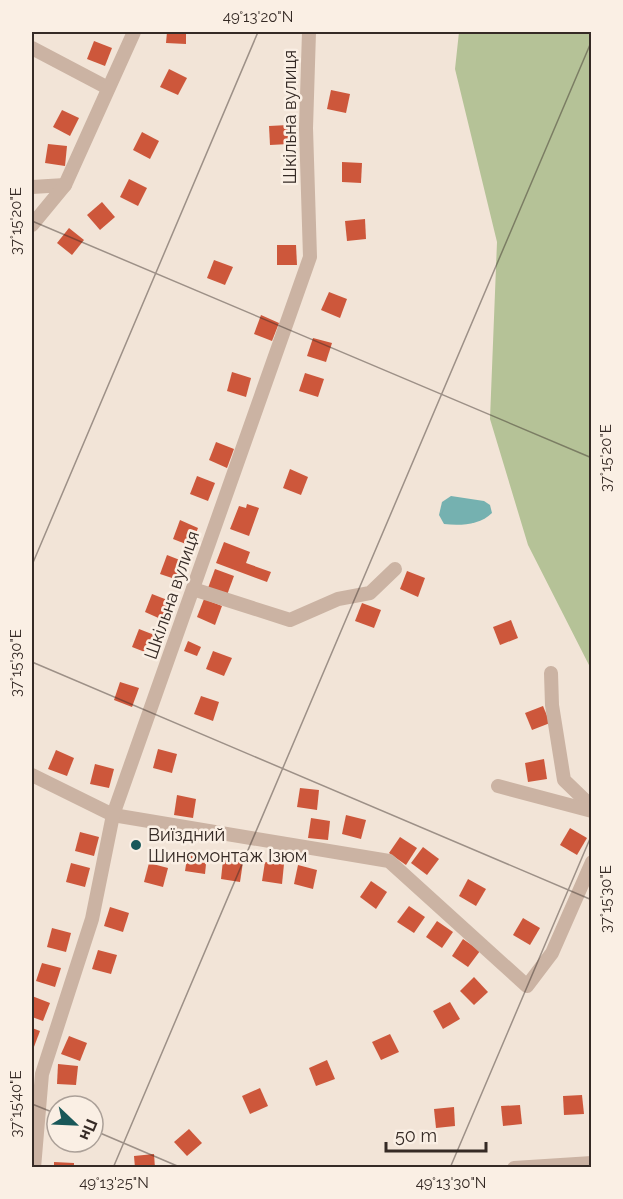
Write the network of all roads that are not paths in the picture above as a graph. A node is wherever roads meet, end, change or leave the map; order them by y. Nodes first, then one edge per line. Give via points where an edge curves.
1 (134, 32) edge
2 (309, 32) edge
3 (32, 48) edge
4 (108, 88) junction
5 (65, 185) junction
6 (32, 187) edge
7 (32, 225) edge
8 (395, 569) dead end
9 (193, 589) junction
10 (551, 673) dead end
11 (32, 775) edge
12 (498, 786) dead end
13 (591, 809) edge
14 (113, 815) junction
15 (591, 862) edge
16 (37, 1071) edge
17 (591, 1163) edge
18 (34, 1167) edge
19 (514, 1167) edge

1 - 4 street
2 - 9 street, Шкільна вулиця via 306,128 310,256
3 - 4 street
4 - 5 street
5 - 6 street
5 - 7 street
8 - 9 street via 370,593 338,599 290,620
9 - 14 street, Шкільна вулиця
10 - 13 street via 564,780
11 - 14 street
12 - 13 street
14 - 15 street via 388,861 527,986 552,953
14 - 16 street, Шкільна вулиця via 92,919
16 - 18 street, Шкільна вулиця
17 - 19 street

